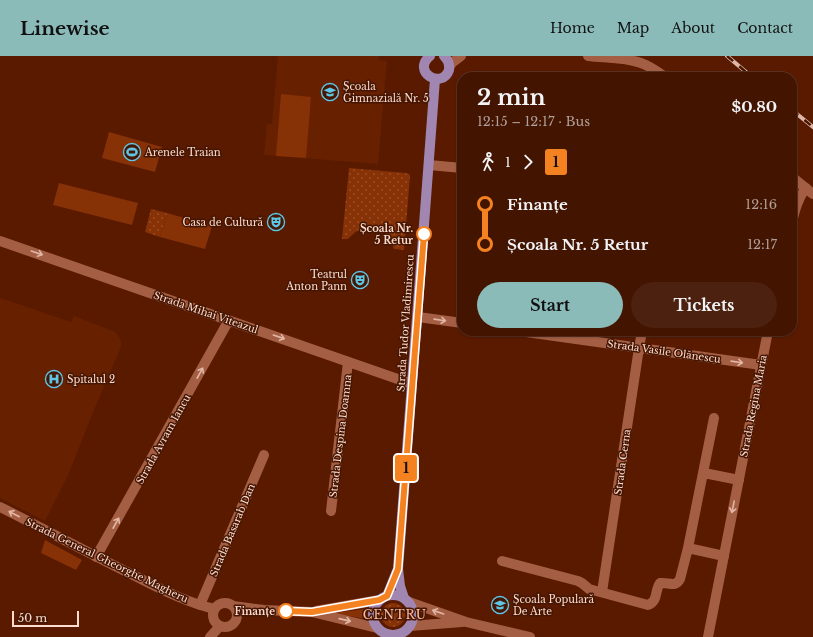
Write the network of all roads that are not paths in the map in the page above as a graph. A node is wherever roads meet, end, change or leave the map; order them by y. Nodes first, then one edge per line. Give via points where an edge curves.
1 (430, 56) edge
2 (444, 56) edge
3 (461, 56) edge
4 (588, 56) edge
5 (449, 67) junction
6 (657, 72) edge
7 (435, 79) junction
8 (429, 165) junction
9 (457, 168) edge
10 (797, 180) edge
11 (810, 191) edge
12 (797, 204) edge
13 (0, 241) edge
14 (418, 317) junction
15 (230, 320) junction
16 (457, 322) edge
17 (554, 336) edge
18 (641, 336) edge
19 (767, 336) edge
20 (639, 348) junction
21 (348, 362) junction
22 (761, 365) junction
23 (412, 384) junction
24 (714, 418) dead end
25 (264, 454) dead end
26 (704, 473) junction
27 (739, 480) junction
28 (0, 507) edge
29 (331, 511) dead end
30 (688, 548) junction
31 (724, 556) junction
32 (96, 557) junction
33 (502, 561) dead end
34 (398, 569) junction
35 (602, 592) junction
36 (383, 598) junction
37 (407, 600) junction
38 (200, 605) junction
39 (233, 606) junction
40 (215, 609) junction
41 (264, 610) junction
42 (312, 612) junction
43 (237, 617) junction
44 (466, 622) junction
45 (220, 626) junction
46 (405, 632) edge
47 (382, 633) edge
48 (210, 637) edge
49 (530, 637) edge
50 (708, 637) edge

1 - 7 main road via 424,69 427,75
2 - 5 main road
3 - 5 street
4 - 6 street via 629,60
5 - 7 main road via 443,77
7 - 8 main road, Strada Tudor Vladimirescu
8 - 9 street
8 - 14 main road, Strada Tudor Vladimirescu
10 - 11 street
11 - 12 street via 802,194
13 -> 15 street, Strada Mihai Viteazul
14 -> 16 street
14 - 23 main road, Strada Tudor Vladimirescu
15 -> 21 street, Strada Mihai Viteazul
32 -> 15 street, Strada Avram Iancu
17 - 20 street, Strada Vasile Olănescu
18 - 20 street, Strada Cerna
19 - 22 street, Strada Regina Maria
20 -> 22 street, Strada Vasile Olănescu
20 - 35 street, Strada Cerna
21 - 23 street, Strada Mihai Viteazul
21 - 29 street, Strada Despina Doamna
22 - 27 street, Strada Regina Maria
23 - 34 main road, Strada Tudor Vladimirescu
24 - 26 street
25 - 38 street, Strada Basarab Dan
26 - 27 street
26 - 30 street
27 -> 31 street, Strada Regina Maria
32 -> 28 street, Strada General Gheorghe Magheru
30 - 31 street
30 - 35 street via 678,583 660,583 655,600 648,606
31 - 50 street, Strada Regina Maria
32 - 38 street, Strada General Gheorghe Magheru
33 - 35 street via 578,581 590,589
34 - 36 main road, Strada Tudor Vladimirescu
34 - 37 main road, Strada Tudor Vladimirescu via 400,586
36 - 37 main road via 393,595
36 - 42 street
36 - 47 main road via 375,605 373,611 374,622
44 -> 37 street
37 - 46 main road via 412,608 413,620
38 - 40 street, Strada General Gheorghe Magheru
39 - 40 street via 222,604
39 - 41 street
39 - 43 street
40 - 45 street via 214,618
41 - 42 street
41 - 43 street
42 -> 47 street
43 - 45 street via 231,626
44 - 46 street
44 - 49 street
45 - 48 street
46 - 47 main road via 395,636

